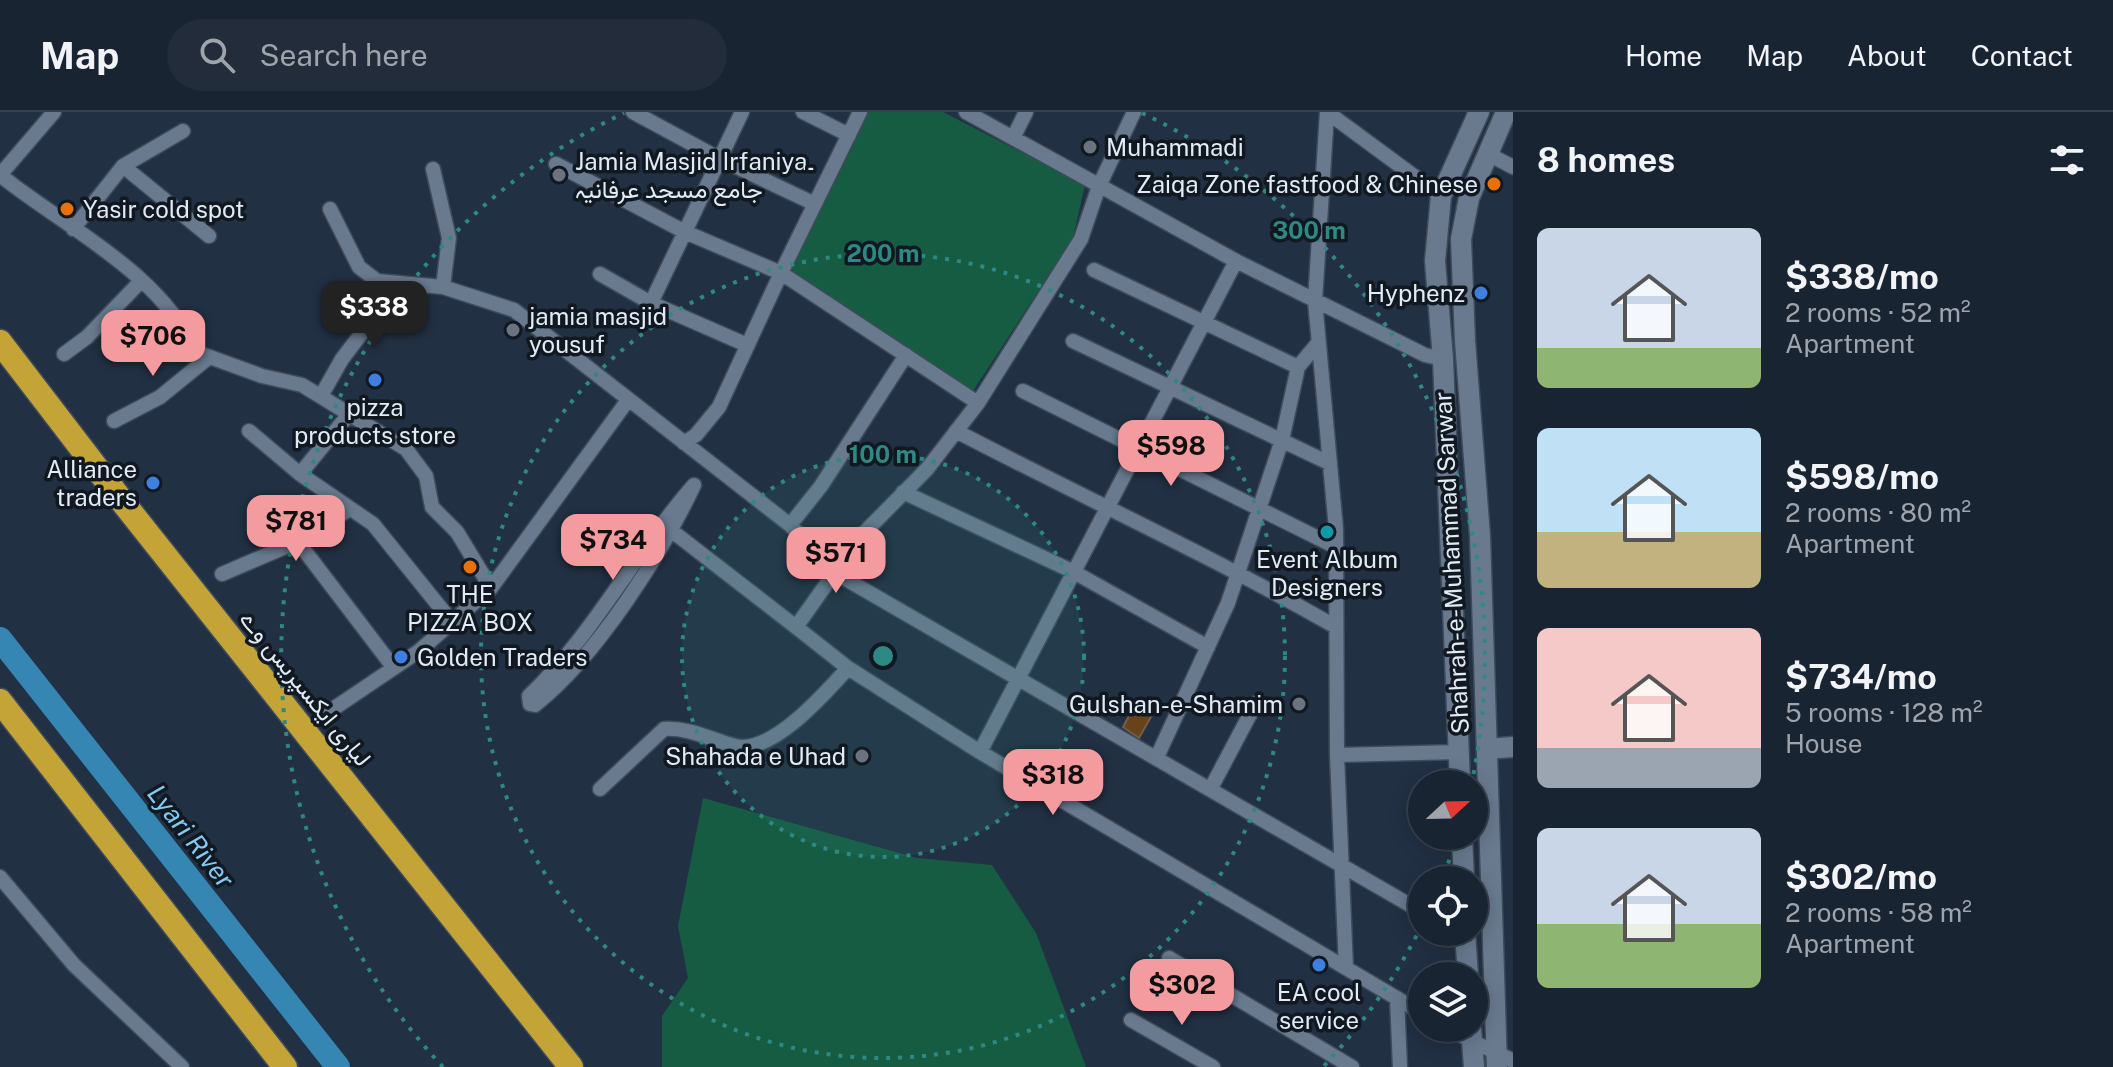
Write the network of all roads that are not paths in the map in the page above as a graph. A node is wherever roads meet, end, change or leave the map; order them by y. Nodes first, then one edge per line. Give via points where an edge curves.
1 (54, 112) edge
2 (742, 112) edge
3 (803, 112) edge
4 (860, 112) edge
5 (966, 112) edge
6 (1026, 112) edge
7 (1134, 112) edge
8 (1327, 112) edge
9 (1479, 112) edge
10 (1506, 112) edge
11 (643, 114) edge
12 (183, 131) dead end
13 (849, 135) junction
14 (1013, 138) junction
15 (1486, 153) junction
16 (720, 159) junction
17 (556, 164) dead end
18 (123, 166) junction
19 (1513, 167) edge
20 (433, 169) dead end
21 (0, 175) edge
22 (1099, 186) junction
23 (1441, 196) junction
24 (815, 204) junction
25 (330, 209) dead end
26 (73, 229) junction
27 (685, 232) junction
28 (209, 236) dead end
29 (1236, 261) junction
30 (1094, 270) dead end
31 (781, 273) junction
32 (600, 274) dead end
33 (141, 281) junction
34 (400, 283) junction
35 (443, 287) junction
36 (1315, 301) junction
37 (651, 303) junction
38 (1202, 325) junction
39 (1073, 341) dead end
40 (0, 342) edge
41 (1318, 343) junction
42 (747, 345) junction
43 (64, 354) dead end
44 (906, 355) junction
45 (208, 358) junction
46 (1443, 359) junction
47 (1298, 367) junction
48 (1170, 386) junction
49 (1023, 391) dead end
50 (321, 396) junction
51 (628, 400) junction
52 (978, 403) junction
53 (350, 413) junction
54 (114, 421) dead end
55 (249, 431) dead end
56 (956, 431) junction
57 (1282, 440) junction
58 (684, 443) junction
59 (1136, 449) junction
60 (1329, 463) junction
61 (300, 474) junction
62 (903, 492) junction
63 (1105, 509) junction
64 (348, 510) junction
65 (1260, 512) junction
66 (790, 525) junction
67 (672, 531) junction
68 (298, 542) junction
69 (1336, 547) junction
70 (1072, 571) junction
71 (1238, 571) junction
72 (222, 574) dead end
73 (837, 574) junction
74 (491, 588) junction
75 (452, 622) junction
76 (796, 627) junction
77 (1336, 627) junction
78 (1208, 647) junction
79 (394, 668) junction
80 (848, 668) junction
81 (1016, 677) junction
82 (0, 701) edge
83 (1256, 703) dead end
84 (330, 711) dead end
85 (1513, 747) edge
86 (1487, 749) junction
87 (980, 752) junction
88 (1459, 752) junction
89 (1337, 755) junction
90 (1157, 757) junction
91 (1460, 770) edge
92 (1211, 788) junction
93 (600, 789) dead end
94 (1342, 866) junction
95 (0, 877) edge
96 (1408, 904) edge
97 (1169, 958) dead end
98 (1346, 968) junction
99 (1397, 998) junction
100 (1408, 1005) edge
101 (1131, 1020) dead end
102 (1472, 1042) edge
103 (1479, 1042) edge
104 (1502, 1060) edge
105 (175, 1065) edge
106 (285, 1067) edge
107 (571, 1067) edge
108 (1213, 1067) edge
109 (1352, 1067) edge
110 (1400, 1067) edge
111 (1474, 1067) edge

1 - 21 street
2 - 16 street
3 - 13 street
4 - 13 street
5 - 14 street
6 - 14 street
7 - 22 street
8 - 23 street
8 - 36 street
9 - 23 main road
10 - 15 main road, Shahrah-e-Muhammad Sarwar
11 - 16 street
12 - 18 street
13 - 24 street
14 - 22 street
15 - 19 street
15 - 86 main road, Shahrah-e-Muhammad Sarwar via 1461,239
16 - 24 street
16 - 27 street
17 - 27 street
18 - 26 street
18 - 28 street
20 - 35 street via 449,238
21 - 26 street
22 - 29 street
22 - 52 street via 1081,239
23 - 46 main road via 1435,261
24 - 31 street
25 - 34 street via 359,267 377,281
26 - 33 street
27 - 31 street
27 - 37 street
29 - 36 street
29 - 38 street
30 - 38 street
31 - 42 street
31 - 44 street
32 - 37 street
33 - 43 street
33 - 45 street via 184,323 196,352
34 - 35 street
34 - 50 street
35 - 51 street via 514,310
36 - 41 street
36 - 46 street
37 - 42 street
38 - 47 street
38 - 48 street
39 - 48 street
40 - 107 highway, لیاری ایکسپریس وے
41 - 47 street
41 - 60 street
42 - 58 street via 719,407
44 - 52 street
44 - 66 street
45 - 50 street via 302,385
45 - 54 street via 160,397
46 - 88 main road
47 - 57 street
48 - 57 street
48 - 59 street
49 - 59 street
50 - 53 street
51 - 58 street
51 - 74 street
52 - 56 street
53 - 61 street
53 - 74 street via 406,449 426,476 432,507 457,532
55 - 61 street
56 - 62 street
56 - 63 street
57 - 60 street
57 - 65 street
58 - 66 street
59 - 63 street
59 - 65 street
60 - 69 street
61 - 64 street
62 - 70 street
62 - 73 street via 859,538
63 - 70 street
63 - 71 street
64 - 68 street
64 - 75 street via 373,524
65 - 69 street
65 - 71 street
66 - 73 street
67 - 67 street via 576,667 530,704 529,696 565,662 662,522 694,485
67 - 76 street
68 - 72 street
68 - 79 street
69 - 77 street
70 - 78 street
70 - 81 street
71 - 77 street
71 - 78 street
73 - 76 street
73 - 81 street
74 - 75 street
75 - 79 street
76 - 80 street
77 - 89 street
78 - 90 street
79 - 84 street
80 - 87 street
80 - 93 street via 805,715 757,744 740,747 664,729
81 - 87 street
81 - 90 street
82 - 106 highway
83 - 92 street
85 - 86 main road
86 - 104 main road, Shahrah-e-Muhammad Sarwar
87 - 98 street
88 - 89 street
88 - 91 main road
89 - 94 street
90 - 92 street
92 - 94 street
94 - 96 street
94 - 98 street
95 - 105 street via 74,965
97 - 109 street
98 - 99 street
99 - 100 street
99 - 110 street
101 - 108 street
102 - 111 main road
103 - 104 street

